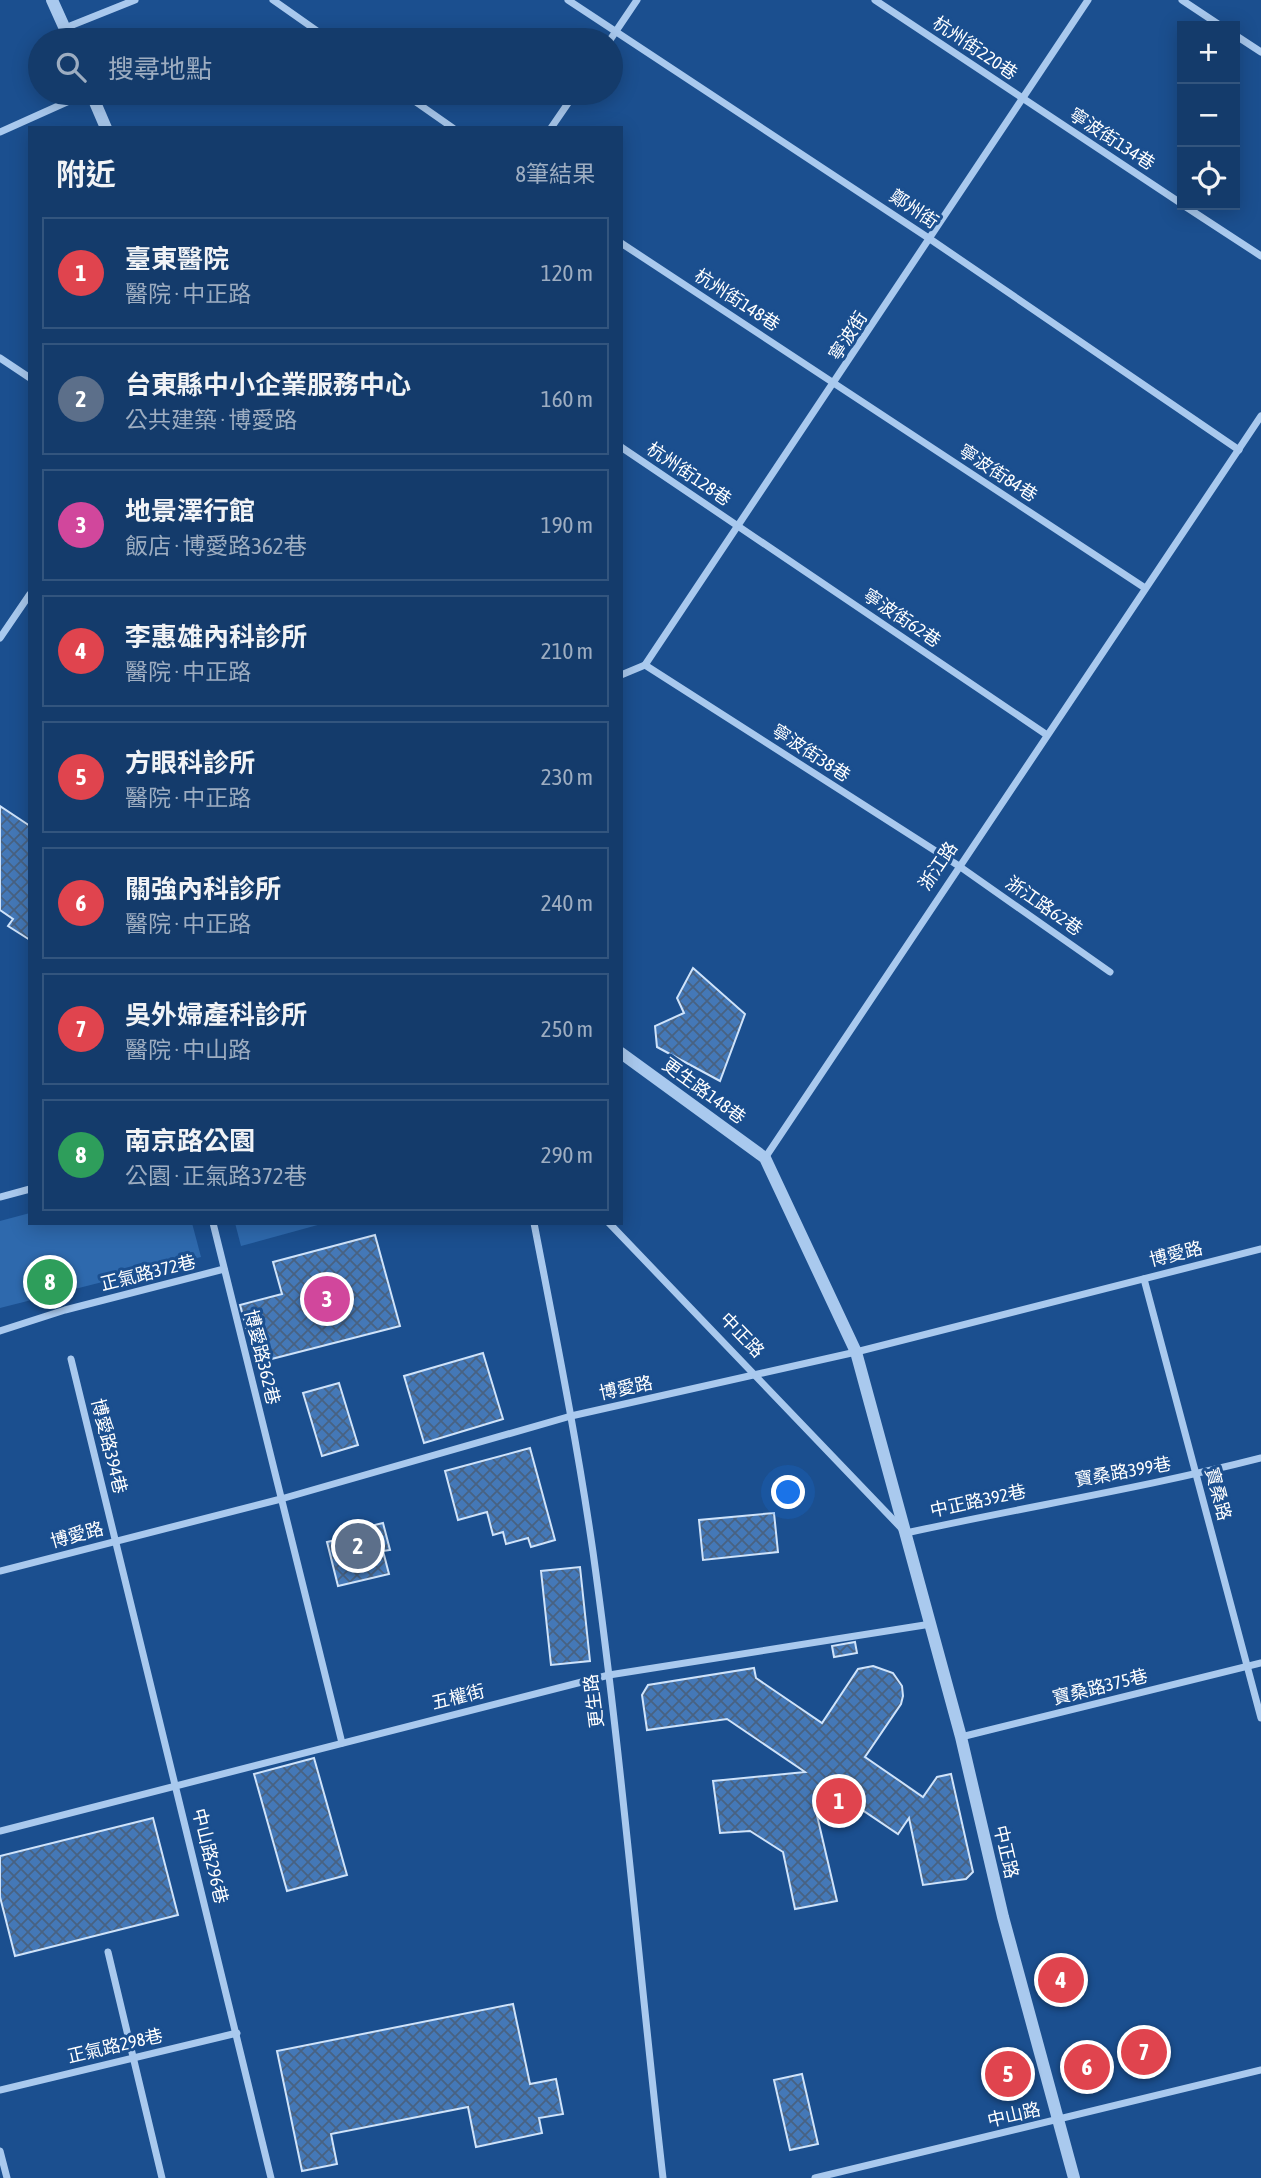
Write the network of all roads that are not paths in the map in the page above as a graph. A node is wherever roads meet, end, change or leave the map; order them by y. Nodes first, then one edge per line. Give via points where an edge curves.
1 (52, 0) edge
2 (135, 0) edge
3 (273, 0) edge
4 (568, 0) edge
5 (637, 0) edge
6 (875, 0) edge
7 (1088, 0) edge
8 (1182, 0) edge
9 (1214, 21) edge
10 (64, 28) edge
11 (79, 28) edge
12 (313, 28) edge
13 (611, 28) edge
14 (618, 28) edge
15 (623, 36) edge
16 (1240, 38) edge
17 (1261, 52) edge
18 (1024, 99) junction
19 (62, 105) edge
20 (95, 105) edge
21 (421, 105) edge
22 (567, 105) edge
23 (105, 126) edge
24 (450, 126) edge
25 (552, 126) edge
26 (0, 132) edge
27 (1177, 200) edge
28 (1192, 210) edge
29 (930, 239) junction
30 (623, 244) edge
31 (1261, 256) edge
32 (0, 358) edge
33 (28, 377) edge
34 (835, 384) junction
35 (1261, 416) edge
36 (623, 448) edge
37 (1239, 450) junction
38 (739, 527) junction
39 (1144, 588) junction
40 (28, 597) edge
41 (0, 638) edge
42 (645, 666) junction
43 (623, 674) edge
44 (1047, 735) junction
45 (959, 866) junction
46 (1110, 972) dead end
47 (623, 1054) edge
48 (765, 1158) junction
49 (28, 1189) edge
50 (0, 1196) edge
51 (213, 1225) edge
52 (534, 1225) edge
53 (612, 1225) edge
54 (1261, 1249) edge
55 (224, 1269) junction
56 (1144, 1279) junction
57 (0, 1331) edge
58 (856, 1352) junction
59 (71, 1359) dead end
60 (758, 1376) junction
61 (571, 1416) junction
62 (1261, 1458) edge
63 (1196, 1475) junction
64 (281, 1499) junction
65 (1056, 1500) joint
66 (906, 1533) junction
67 (116, 1541) junction
68 (0, 1571) edge
69 (931, 1624) junction
70 (1261, 1663) edge
71 (1247, 1667) junction
72 (609, 1675) junction
73 (1261, 1718) edge
74 (961, 1737) junction
75 (342, 1743) junction
76 (176, 1786) junction
77 (0, 1831) edge
78 (108, 1952) dead end
79 (237, 2033) junction
80 (134, 2058) junction
81 (1261, 2070) edge
82 (0, 2090) edge
83 (1058, 2120) junction
84 (0, 2151) edge
85 (7, 2178) edge
86 (162, 2178) edge
87 (271, 2178) edge
88 (663, 2178) edge
89 (815, 2178) edge
90 (1074, 2178) edge

1 - 10 street
2 - 11 street
3 - 12 street
4 - 13 street, 鄭州街
5 - 14 street
6 - 18 street, 杭州街220巷
7 - 18 street, 寧波街
8 - 9 street
15 - 29 street, 鄭州街
16 - 17 street
18 - 27 street, 寧波街134巷
18 - 29 street, 寧波街
19 - 26 street
20 - 23 street
21 - 24 street
22 - 25 street
28 - 31 street, 寧波街134巷
29 - 34 street, 寧波街
29 - 37 street, 鄭州街
30 - 34 street, 杭州街148巷
32 - 33 street
34 - 38 street, 寧波街
34 - 39 street, 寧波街84巷
35 - 37 street, 浙江路
36 - 38 street, 杭州街128巷
37 - 39 street, 浙江路
38 - 42 street, 寧波街
38 - 44 street, 寧波街62巷
39 - 44 street, 浙江路
40 - 41 street
42 - 43 street
42 - 45 street, 寧波街38巷
44 - 45 street, 浙江路
45 - 46 street, 浙江路62巷
45 - 48 street, 浙江路
47 - 48 street, 更生路148巷
48 - 58 street
49 - 50 street
51 - 55 street, 博愛路362巷
52 - 61 street, 更生路
53 - 60 street, 中正路
54 - 56 street, 博愛路
55 - 57 street, 正氣路372巷
55 - 64 street, 博愛路362巷
56 - 58 street, 博愛路
56 - 63 street, 寶桑路
58 - 60 street, 博愛路
58 - 66 street, 中正路
59 - 67 street, 博愛路394巷
60 - 61 street, 博愛路
60 - 66 street, 中正路
61 - 64 street, 博愛路
61 - 72 street, 更生路
62 - 63 street, 寶桑路399巷
63 - 65 street, 寶桑路399巷
63 - 71 street, 寶桑路
64 - 67 street, 博愛路
64 - 75 street, 博愛路362巷
65 - 66 street, 中正路392巷
66 - 69 street, 中正路
67 - 68 street, 博愛路
67 - 76 street, 中山路296巷
69 - 72 street, 五權街
69 - 74 street, 中正路
70 - 71 street, 寶桑路375巷
71 - 73 street, 寶桑路
71 - 74 street, 寶桑路375巷
72 - 75 street, 五權街
72 - 88 street, 更生路
74 - 83 street, 中正路
75 - 76 street, 五權街
76 - 77 street, 五權街
76 - 79 street, 中山路296巷
78 - 80 street
79 - 80 street, 正氣路298巷
79 - 87 street, 中山路296巷
80 - 82 street, 正氣路298巷
80 - 86 street
81 - 83 street, 中山路
83 - 89 street, 中山路
83 - 90 street, 中正路
84 - 85 street

